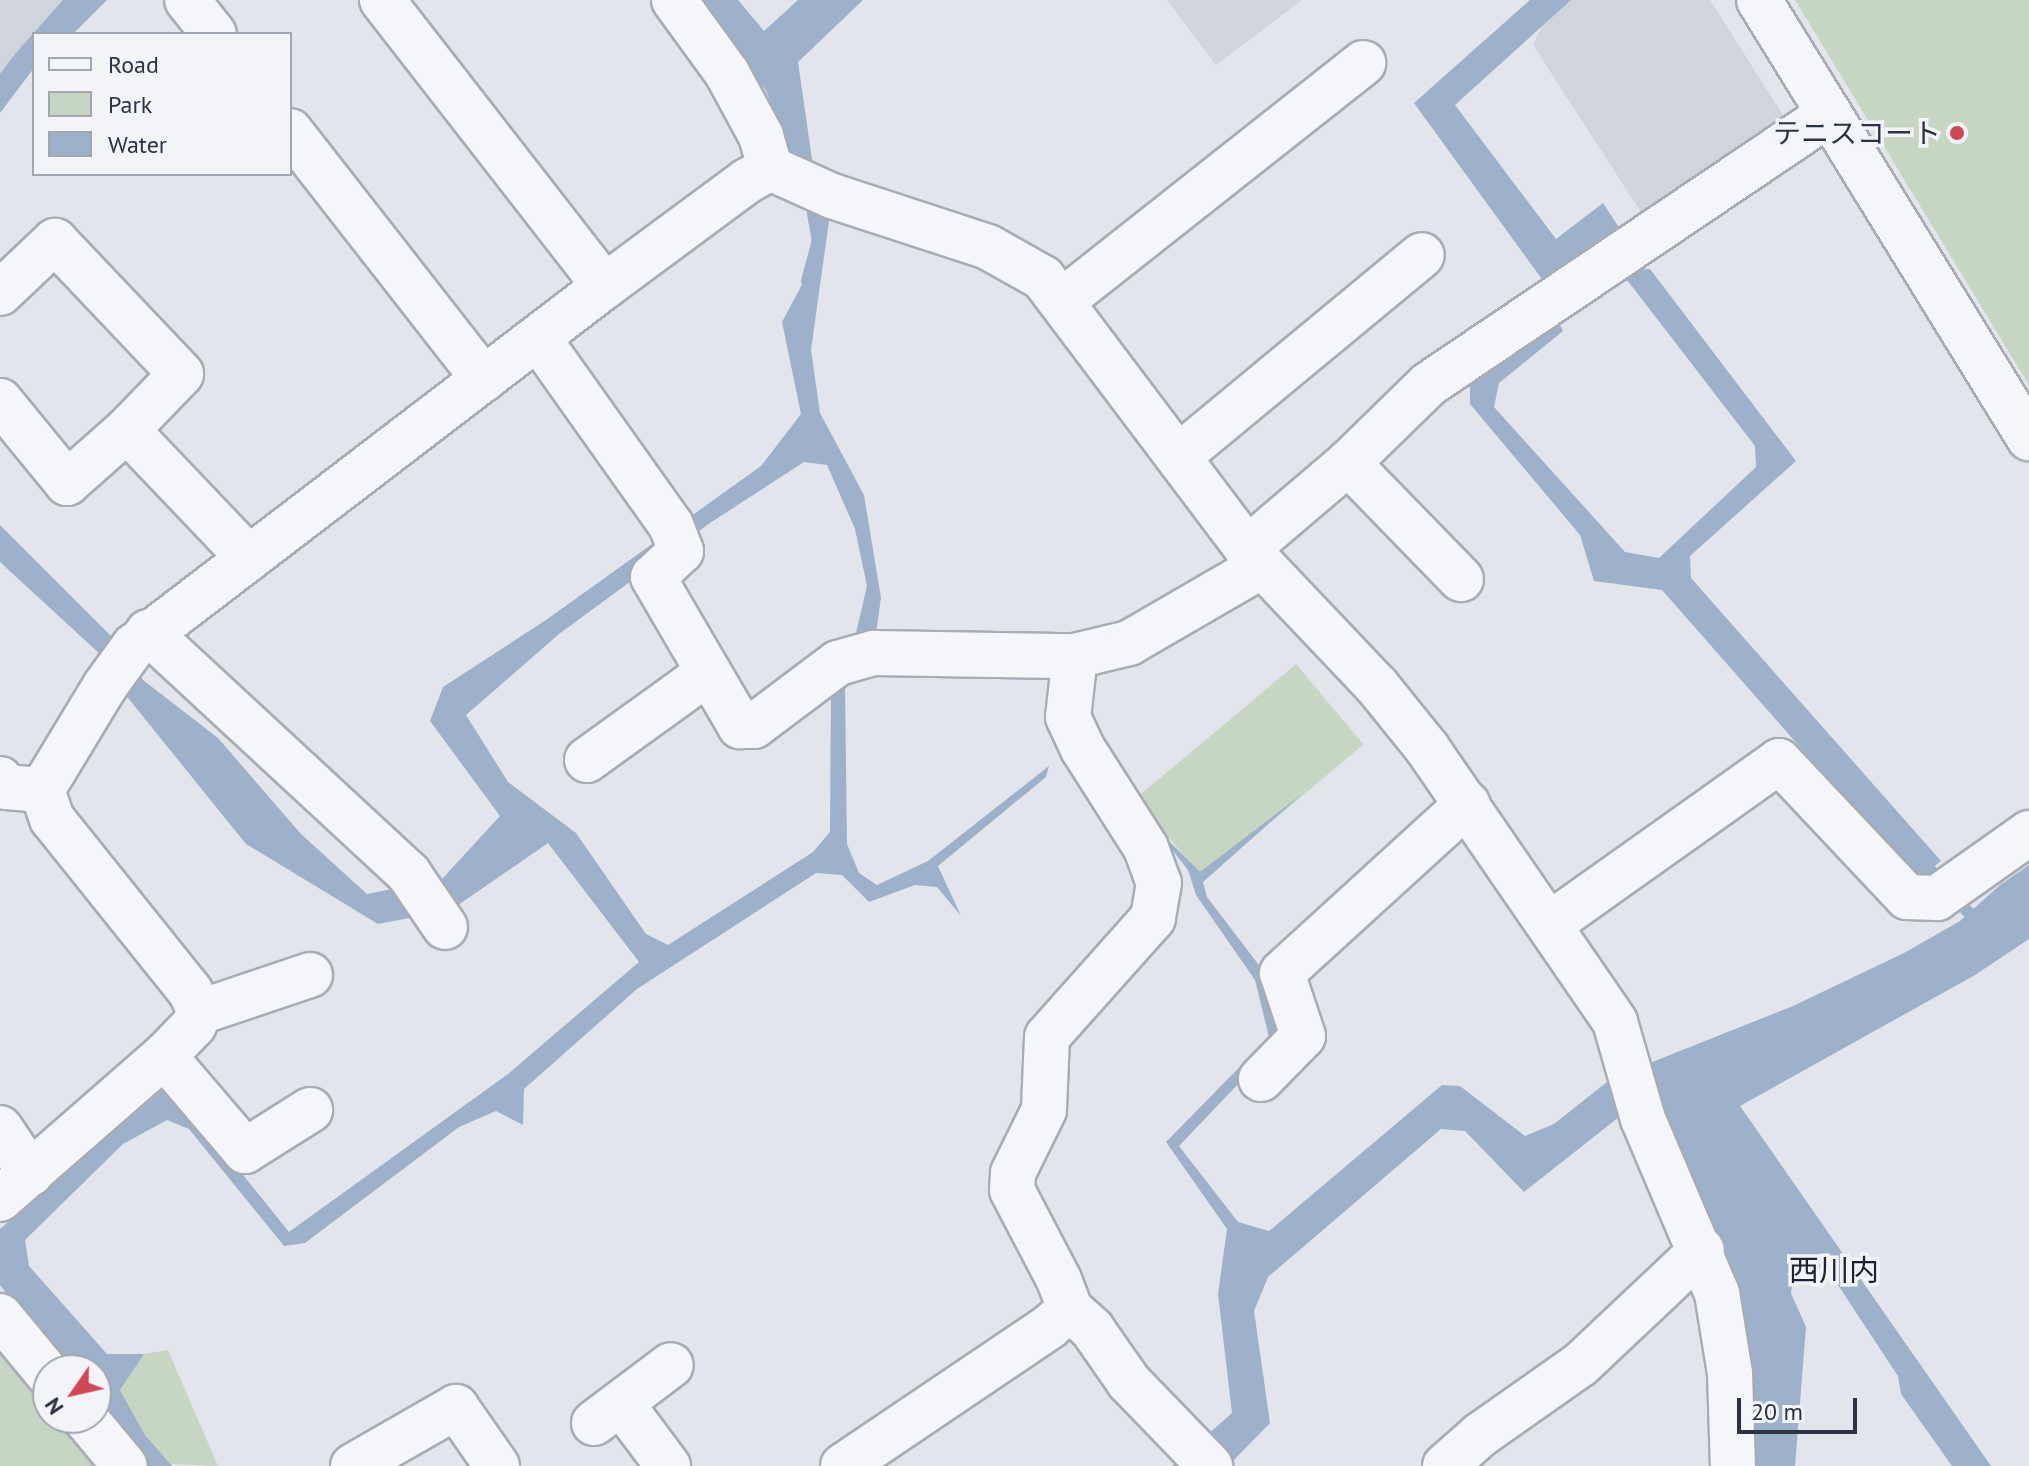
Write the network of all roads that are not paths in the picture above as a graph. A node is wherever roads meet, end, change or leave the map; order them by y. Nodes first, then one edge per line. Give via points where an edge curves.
1 (187, 0) edge
2 (382, 0) edge
3 (674, 0) edge
4 (1759, 0) edge
5 (212, 32) edge
6 (1363, 63) dead end
7 (1830, 114) junction
8 (292, 134) edge
9 (799, 182) junction
10 (1422, 255) dead end
11 (605, 286) junction
12 (0, 293) edge
13 (1062, 301) junction
14 (538, 338) junction
15 (484, 379) junction
16 (0, 401) edge
17 (127, 430) junction
18 (2029, 438) edge
19 (1179, 456) junction
20 (1348, 463) junction
21 (249, 558) junction
22 (1255, 558) junction
23 (1461, 579) dead end
24 (141, 639) junction
25 (1075, 656) junction
26 (709, 672) junction
27 (587, 760) dead end
28 (0, 779) edge
29 (42, 790) junction
30 (1467, 804) junction
31 (2029, 833) edge
32 (1550, 924) junction
33 (445, 927) dead end
34 (310, 975) dead end
35 (200, 1012) junction
36 (164, 1056) junction
37 (1261, 1079) dead end
38 (310, 1110) dead end
39 (0, 1128) edge
40 (16, 1187) edge
41 (1702, 1250) junction
42 (1070, 1309) junction
43 (0, 1316) edge
44 (32, 1355) edge
45 (671, 1365) dead end
46 (98, 1434) edge
47 (1200, 1454) edge
48 (125, 1466) edge
49 (353, 1466) edge
50 (497, 1466) edge
51 (668, 1466) edge
52 (843, 1466) edge
53 (1445, 1466) edge
54 (1733, 1466) edge

1 - 5 street
2 - 11 street
3 - 9 street via 727,73 761,136
4 - 7 street
6 - 13 street
7 - 18 street
7 - 20 street via 1429,384
8 - 15 street
9 - 11 street via 747,181
9 - 13 street via 988,247 1043,278
10 - 19 street
11 - 14 street
12 - 17 street via 55,241 181,374
13 - 19 street
14 - 15 street
14 - 26 street via 676,538 653,577
15 - 21 street
16 - 17 street via 67,483
17 - 21 street
19 - 22 street
20 - 22 street
20 - 23 street
21 - 24 street
22 - 25 street via 1129,643
22 - 30 street via 1377,686
24 - 29 street via 105,686
24 - 33 street via 409,874
25 - 26 street via 856,658 754,726 740,726
25 - 42 street via 1068,717 1146,848 1159,883 1153,918 1047,1037 1044,1110 1013,1173 1012,1190
26 - 27 street
28 - 29 street via 6,787
29 - 35 street via 52,819 190,991
30 - 32 street
30 - 37 street via 1282,973 1303,1036
31 - 32 street via 1948,890 1907,897 1779,761
32 - 41 street via 1615,1022 1643,1119
34 - 35 street
35 - 36 street
36 - 38 street via 245,1151
36 - 40 street
39 - 40 street
41 - 53 street via 1581,1364
41 - 54 street via 1717,1293 1730,1373
42 - 47 street via 1092,1329 1129,1382
42 - 52 street
43 - 44 street
45 - 51 street via 607,1413
46 - 48 street
49 - 50 street via 456,1407

